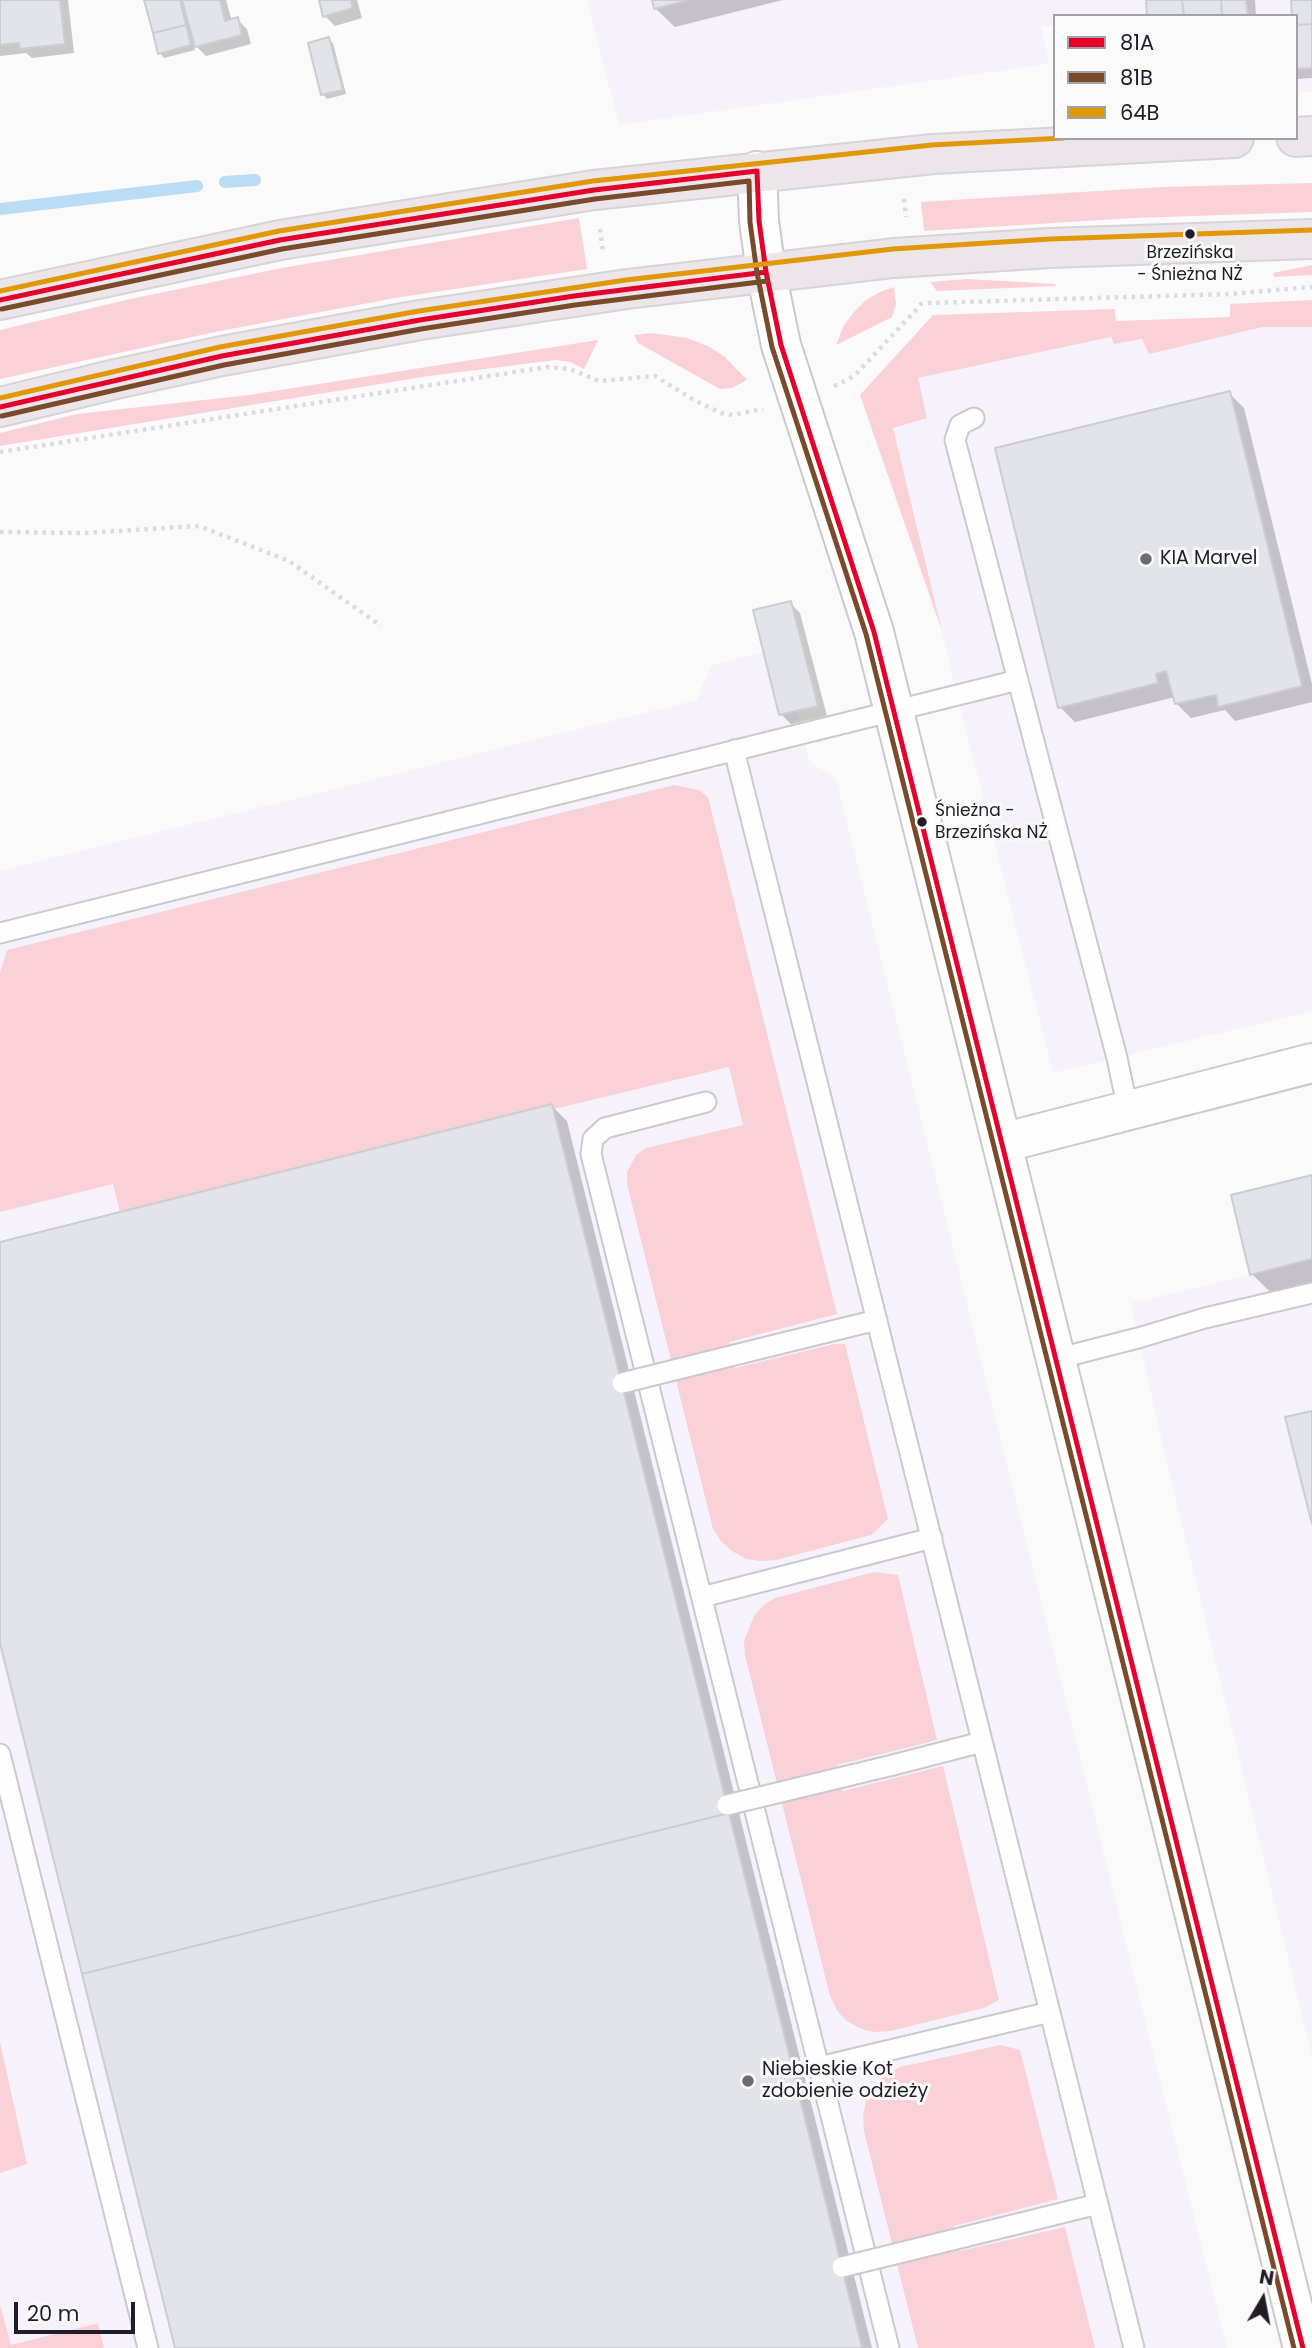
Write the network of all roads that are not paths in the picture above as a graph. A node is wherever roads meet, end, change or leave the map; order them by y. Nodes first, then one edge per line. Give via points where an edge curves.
1 (1196, 140) edge
2 (757, 172) junction
3 (1312, 239) edge
4 (766, 272) junction
5 (0, 300) edge
6 (0, 407) edge
7 (974, 418) dead end
8 (1018, 680) junction
9 (893, 710) junction
10 (734, 750) junction
11 (0, 933) edge
12 (1312, 1063) edge
13 (706, 1102) dead end
14 (1128, 1110) junction
15 (1002, 1143) junction
16 (1312, 1293) edge
17 (877, 1320) junction
18 (1056, 1359) junction
19 (622, 1383) dead end
20 (932, 1538) junction
21 (702, 1597) junction
22 (982, 1742) junction
23 (0, 1754) edge
24 (727, 1805) dead end
25 (1050, 2012) junction
26 (819, 2067) junction
27 (1098, 2204) junction
28 (842, 2267) dead end
29 (1305, 2336) edge
30 (148, 2348) edge
31 (889, 2348) edge
32 (1134, 2348) edge

1 - 2 main road via 933,154
2 - 4 street
2 - 5 main road via 594,190 281,240
3 - 4 main road via 926,256
4 - 6 main road via 420,320 222,356
4 - 9 street via 781,345 862,593
7 - 8 lane via 960,425 956,440
8 - 9 lane
8 - 14 lane
9 - 10 lane
9 - 15 street
10 - 11 lane
10 - 17 lane
12 - 14 street
13 - 21 lane via 606,1128 593,1139 591,1154
14 - 15 street
15 - 18 street
16 - 18 lane
17 - 19 lane, bridge
17 - 20 lane
18 - 29 street
20 - 21 lane
20 - 22 lane
21 - 26 lane
22 - 24 lane, bridge
22 - 25 lane
23 - 30 lane
25 - 26 lane
25 - 27 lane
26 - 31 lane
27 - 28 lane, bridge
27 - 32 lane

